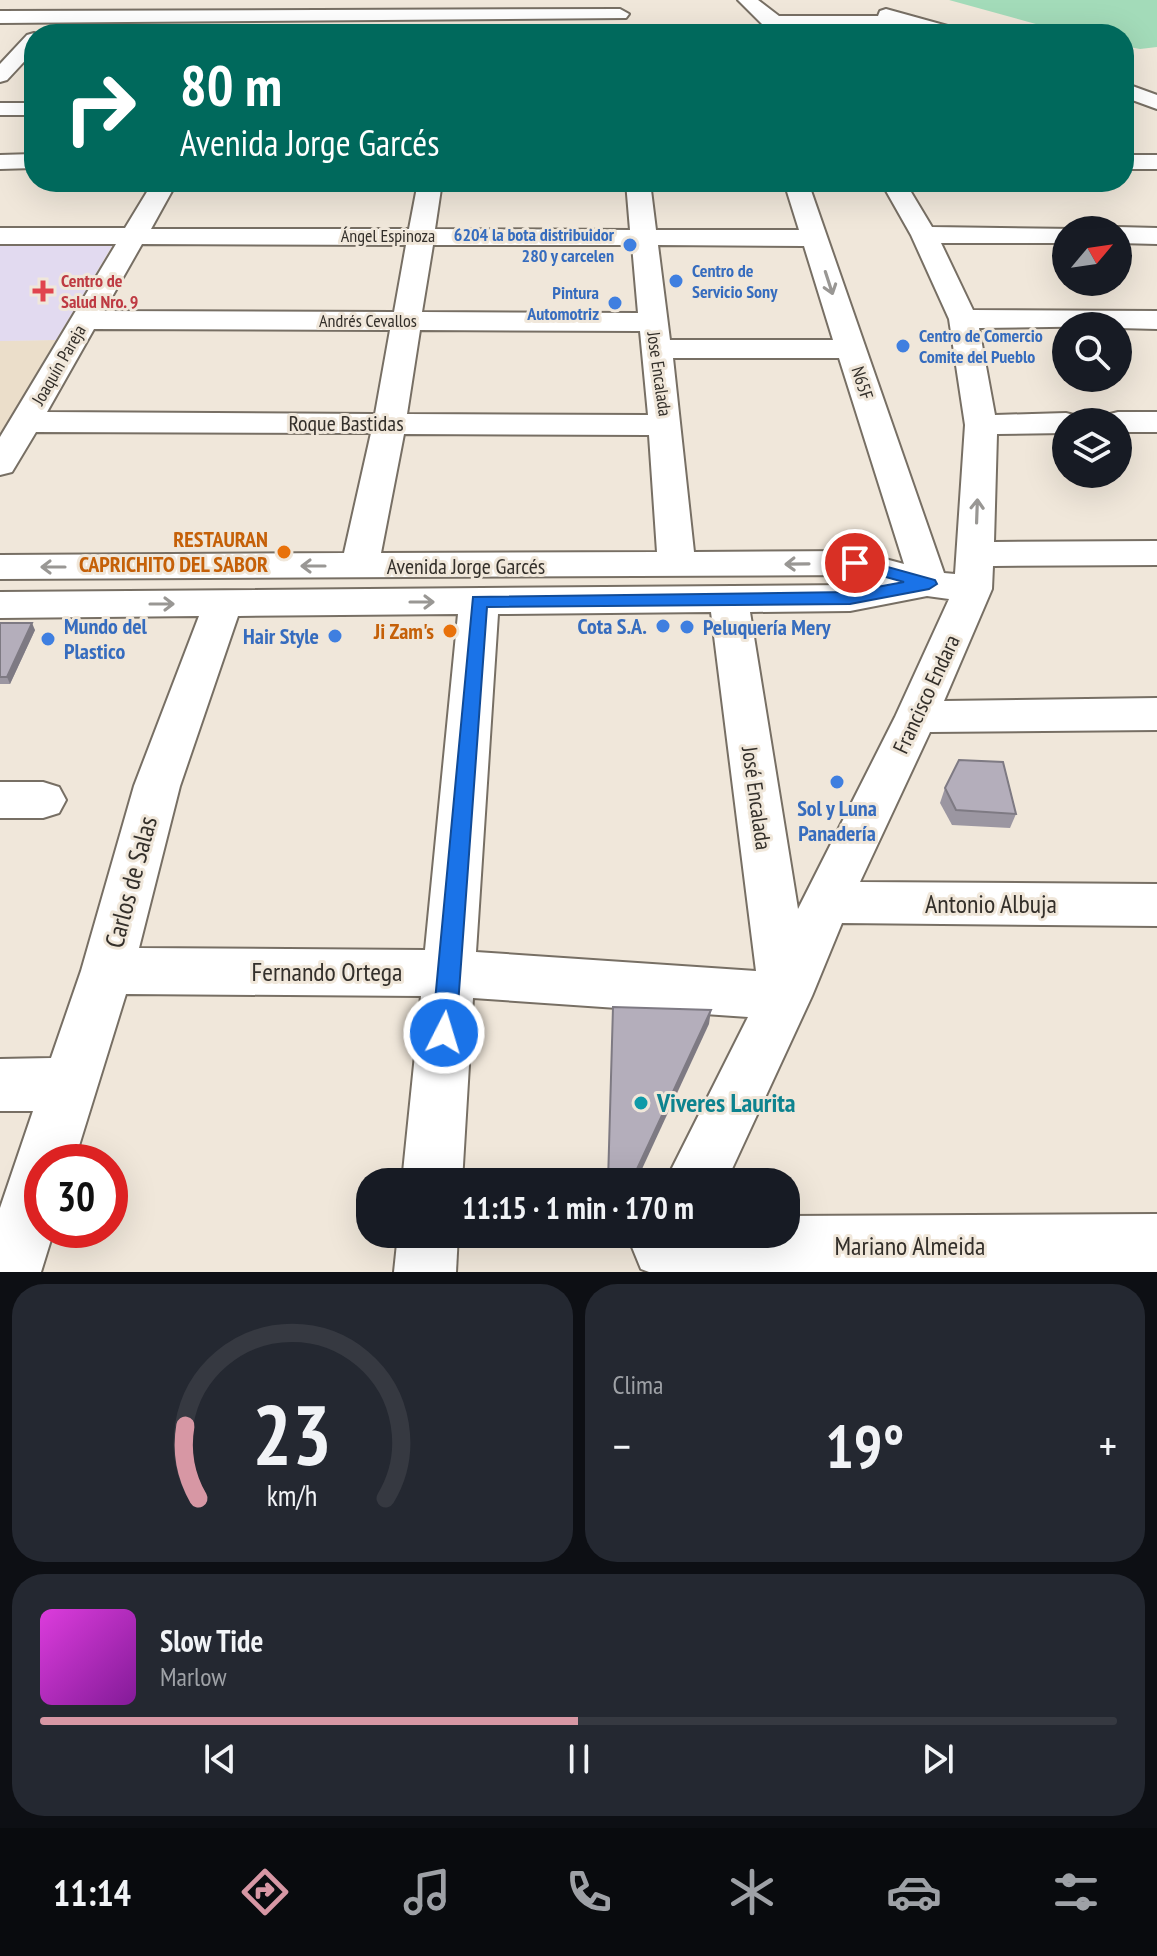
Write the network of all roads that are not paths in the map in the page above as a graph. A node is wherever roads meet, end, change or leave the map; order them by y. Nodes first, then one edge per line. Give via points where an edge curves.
1 (70, 0) edge
2 (736, 0) edge
3 (747, 0) edge
4 (845, 4) dead end
5 (619, 7) edge
6 (266, 8) edge
7 (54, 16) junction
8 (460, 16) edge
9 (0, 17) edge
10 (911, 22) junction
11 (743, 23) dead end
12 (47, 24) edge
13 (774, 24) edge
14 (867, 24) edge
15 (918, 24) edge
16 (17, 60) edge
17 (0, 76) edge
18 (1157, 82) edge
19 (1134, 83) edge
20 (1134, 93) edge
21 (1157, 103) edge
22 (0, 109) edge
23 (24, 109) edge
24 (1134, 110) edge
25 (1157, 110) edge
26 (24, 161) edge
27 (0, 162) edge
28 (1134, 162) edge
29 (1157, 162) edge
30 (159, 192) edge
31 (428, 192) edge
32 (639, 192) edge
33 (799, 192) edge
34 (899, 192) edge
35 (421, 235) junction
36 (643, 235) junction
37 (924, 235) junction
38 (1052, 235) edge
39 (1132, 235) edge
40 (0, 236) edge
41 (133, 236) junction
42 (1157, 236) edge
43 (814, 238) junction
44 (963, 319) junction
45 (85, 320) junction
46 (1157, 320) edge
47 (405, 321) junction
48 (653, 336) junction
49 (851, 349) junction
50 (26, 422) junction
51 (1132, 422) edge
52 (1157, 422) edge
53 (1052, 423) edge
54 (389, 424) junction
55 (665, 425) junction
56 (981, 425) junction
57 (0, 465) edge
58 (1157, 553) edge
59 (360, 566) junction
60 (677, 566) junction
61 (0, 567) edge
62 (959, 576) junction
63 (729, 600) junction
64 (479, 602) junction
65 (223, 604) junction
66 (0, 605) edge
67 (1157, 714) edge
68 (916, 717) junction
69 (826, 902) junction
70 (1157, 905) edge
71 (107, 971) junction
72 (449, 973) junction
73 (786, 996) junction
74 (69, 1084) junction
75 (0, 1085) edge
76 (51, 1144) edge
77 (433, 1168) edge
78 (702, 1168) edge
79 (24, 1227) edge
80 (1157, 1245) edge
81 (427, 1248) edge
82 (660, 1251) edge
83 (10, 1272) edge
84 (425, 1272) edge

1 - 7 street
2 - 11 street
3 - 13 street
4 - 10 street
5 - 8 street
6 - 7 street
6 - 8 street
7 - 9 street
7 - 12 street
10 - 14 street
10 - 15 street
16 - 17 street
18 - 19 street
20 - 21 street
22 - 23 street
24 - 25 street
26 - 27 street
28 - 29 street
30 - 41 street, Joaquín Pareja
31 - 35 street
32 - 36 street, Jose Encalada
33 - 43 street, N65F
34 - 37 street, Francisco Endara
35 - 36 street, Ángel Espinoza
35 - 41 street, Ángel Espinoza
35 - 47 street
36 - 43 street, Ángel Espinoza
36 - 48 street, Jose Encalada
37 - 38 street
37 - 44 street, Francisco Endara
39 - 42 street
40 - 41 street, Ángel Espinoza
41 - 45 street, Joaquín Pareja
43 -> 49 street, N65F
44 - 46 street
44 - 56 street, Francisco Endara
45 - 47 street, Andrés Cevallos
45 - 50 street, Joaquín Pareja
47 - 48 street, Andrés Cevallos
47 - 54 street
48 - 49 street, Andrés Cevallos
48 - 55 street, Jose Encalada
49 - 62 street, N65F
50 - 54 street, Roque Bastidas
50 - 57 street, Joaquín Pareja
51 - 52 street
53 - 56 street
54 - 55 street, Roque Bastidas
54 - 59 street
55 - 60 street, Jose Encalada
62 -> 56 street, Francisco Endara
58 - 62 street
59 - 60 street, Avenida Jorge Garcés
59 -> 61 street, Avenida Jorge Garcés
62 -> 60 street, Avenida Jorge Garcés via 855,563
62 - 63 street, Avenida Jorge Garcés via 850,598
62 - 68 street, Francisco Endara
63 - 64 street, Avenida Jorge Garcés
63 - 73 street, José Encalada
65 -> 64 street, Avenida Jorge Garcés
64 - 72 street
66 -> 65 street, Avenida Jorge Garcés
65 - 71 street, Carlos de Salas via 157,786
67 - 68 street
68 - 69 street, Francisco Endara
69 - 70 street, Antonio Albuja
69 - 73 street, Francisco Endara
71 - 72 street, Fernando Ortega
71 - 74 street, Carlos de Salas
72 - 73 street, Fernando Ortega
72 - 77 street
73 - 78 street, Francisco Endara
74 - 75 street
74 - 76 street, Carlos de Salas
79 - 83 street
80 - 82 street, Mariano Almeida
81 - 84 street

